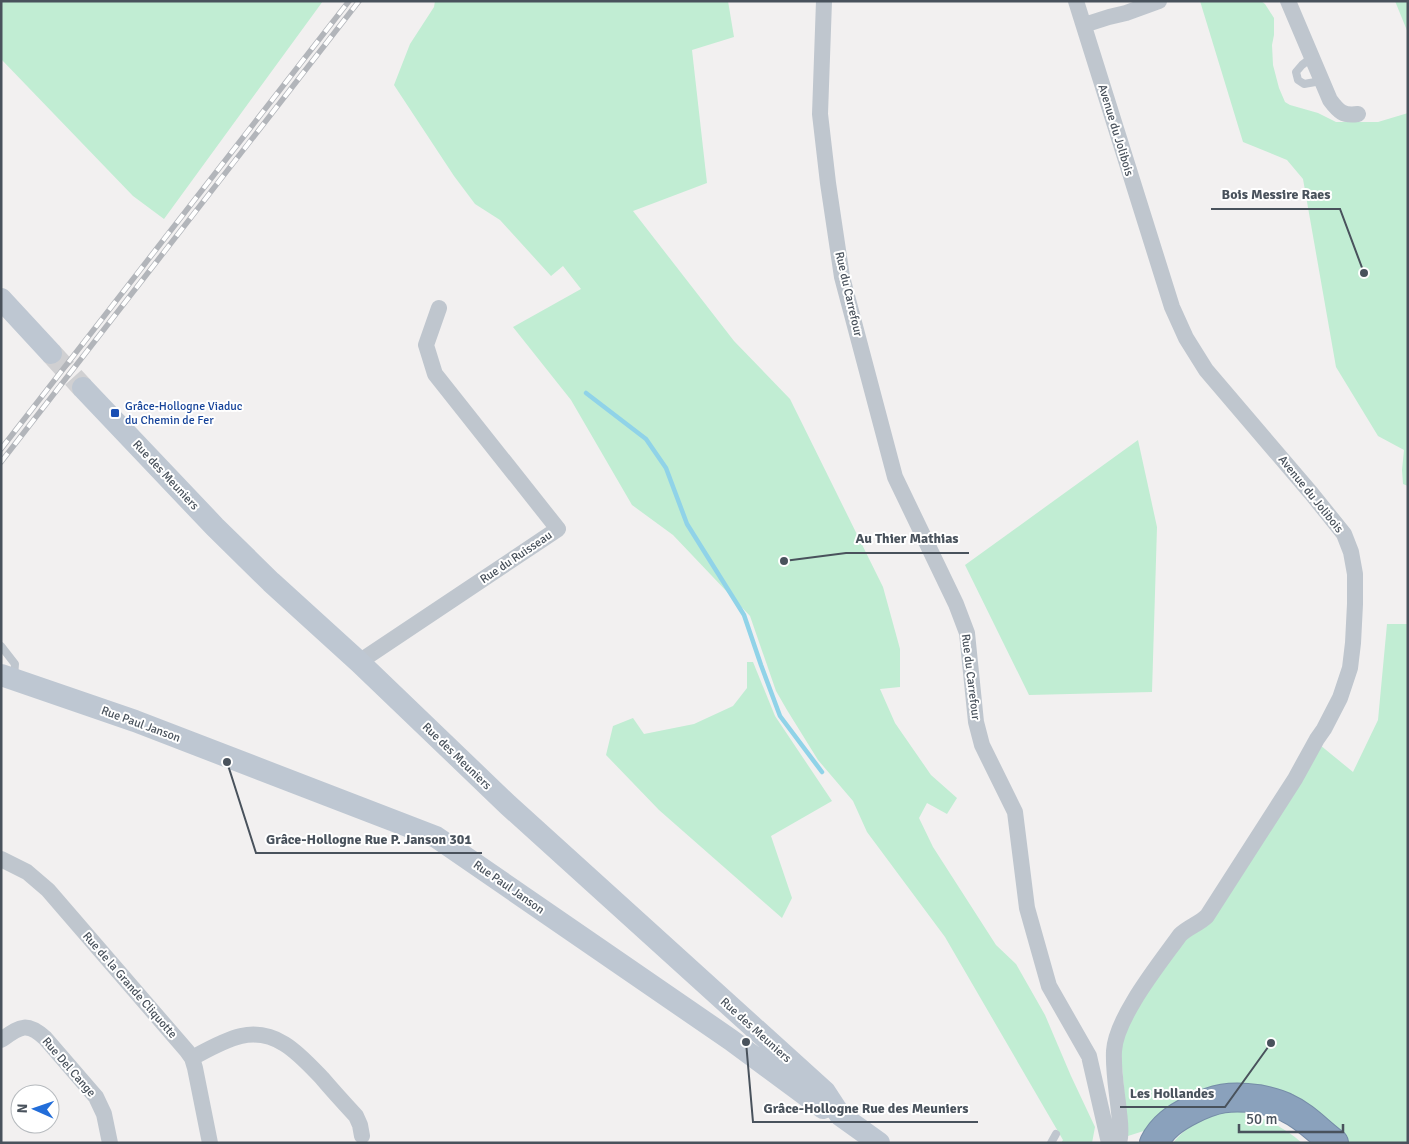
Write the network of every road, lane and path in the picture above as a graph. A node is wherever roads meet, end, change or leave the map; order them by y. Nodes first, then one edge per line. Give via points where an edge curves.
1 (824, 1) edge
2 (1076, 1) edge
3 (1159, 1) edge
4 (1288, 1) edge
5 (1084, 25) junction
6 (1358, 114) dead end
7 (1, 299) edge
8 (439, 308) dead end
9 (51, 353) tunnel mouth
10 (83, 388) tunnel mouth
11 (1, 646) edge
12 (359, 662) junction
13 (8, 678) edge
14 (1, 859) edge
15 (1, 1040) edge
16 (192, 1058) junction
17 (840, 1115) junction
18 (1056, 1134) dead end
19 (362, 1136) dead end
20 (110, 1143) edge
21 (210, 1143) edge
22 (879, 1143) edge
23 (1051, 1143) edge
24 (1108, 1143) edge
25 (1119, 1143) edge
26 (1154, 1143) edge
27 (1165, 1143) edge
28 (1316, 1143) edge
29 (1334, 1143) edge

1 - 24 street, Rue du Carrefour via 820,114 842,277 895,477 967,633 976,722 982,745 1015,812 1027,908 1049,986 1089,1056
2 - 5 street, Avenue du Jolibois
3 - 5 street
4 - 6 street via 1330,100 1346,115
5 - 25 street, Avenue du Jolibois via 1172,308 1186,338 1206,370 1344,534 1353,561 1355,589 1350,668 1330,718 1207,916 1180,935 1133,1001 1119,1032 1114,1050
7 - 9 street
8 - 12 street, Rue du Ruisseau via 426,345 435,374 558,529
10 - 12 street, Rue des Meuniers via 215,527
11 - 13 lane via 15,664
12 - 17 street, Rue des Meuniers via 508,805 825,1092
13 - 17 street, Rue Paul Janson via 135,721 436,837 831,1113
14 - 16 street, Rue de la Grande Cliquotte via 27,872 48,890
15 - 20 street, Rue Del Cange via 23,1027 39,1032 96,1097 104,1114
16 - 19 street via 240,1036 278,1040 298,1053 356,1116
16 - 21 street, Rue de la Grande Cliquotte
17 - 22 street
18 - 23 lane
26 - 29 highway via 1159,1133 1181,1114 1207,1102 1240,1096 1288,1108
27 - 28 highway via 1185,1122 1210,1110 1241,1105 1272,1110 1289,1119

